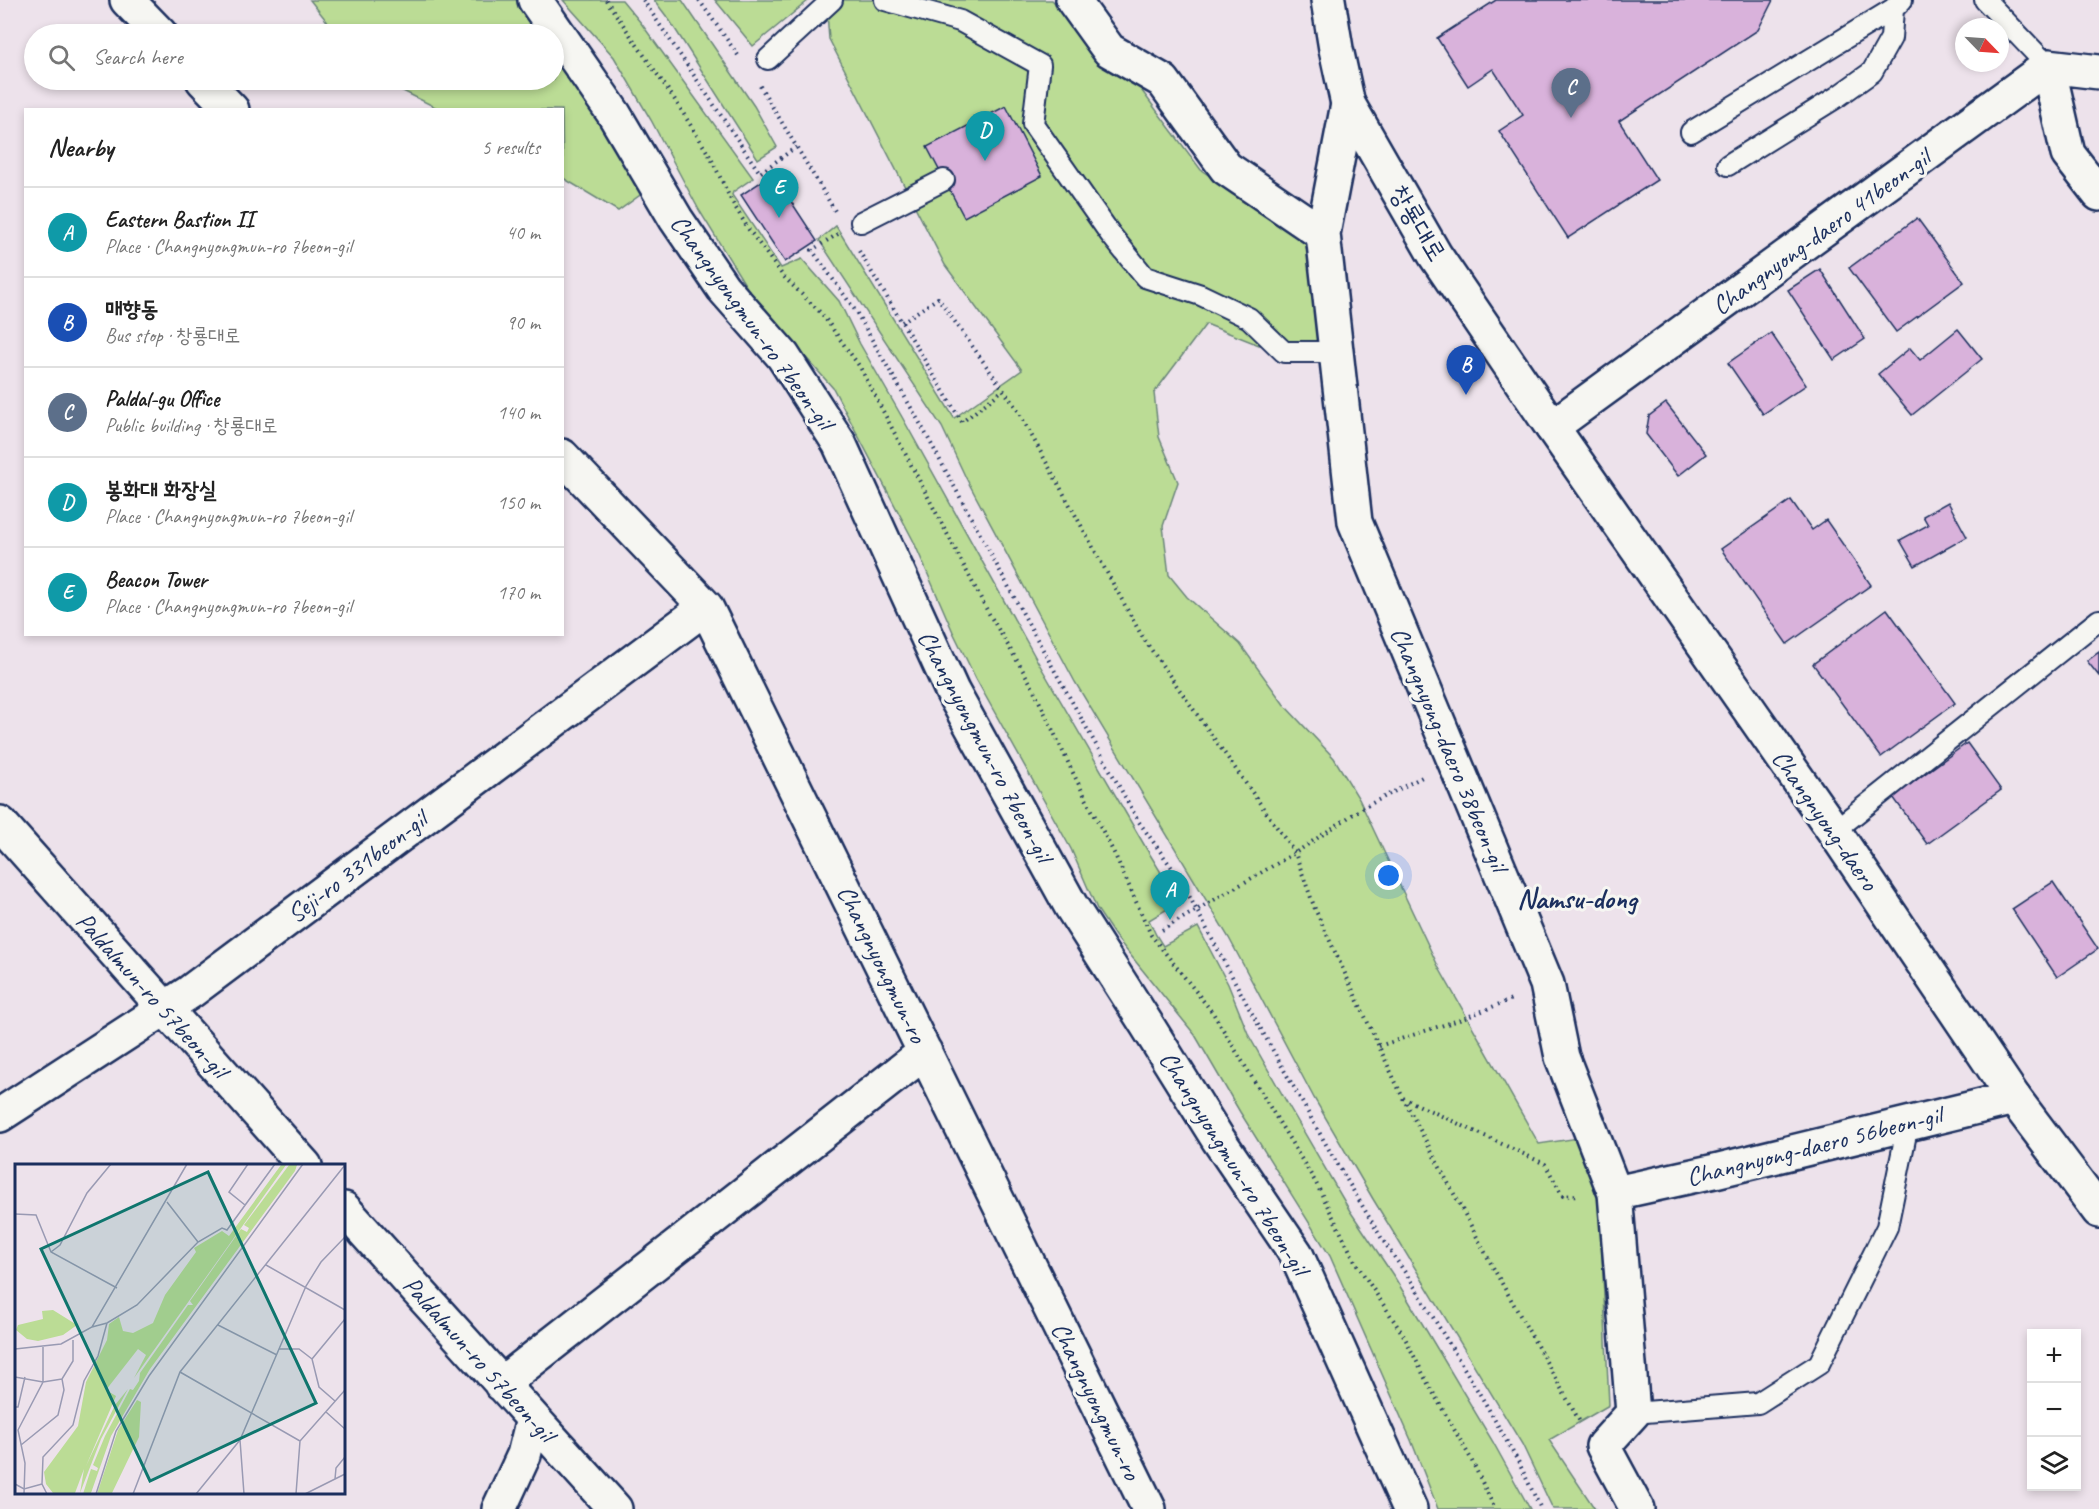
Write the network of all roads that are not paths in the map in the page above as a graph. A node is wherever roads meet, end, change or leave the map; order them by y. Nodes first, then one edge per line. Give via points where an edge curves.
1 (127, 0) edge
2 (535, 0) edge
3 (832, 0) edge
4 (885, 0) edge
5 (1073, 0) edge
6 (1328, 0) edge
7 (1985, 0) edge
8 (1897, 5) edge
9 (150, 24) edge
10 (552, 24) edge
11 (564, 42) edge
12 (768, 59) dead end
13 (2048, 66) junction
14 (2099, 72) edge
15 (213, 90) edge
16 (1348, 104) junction
17 (230, 108) edge
18 (1691, 132) dead end
19 (1728, 165) dead end
20 (944, 180) dead end
21 (2099, 194) edge
22 (854, 226) road end
23 (1323, 234) junction
24 (1336, 352) junction
25 (1552, 427) junction
26 (564, 458) edge
27 (706, 607) junction
28 (2099, 620) edge
29 (0, 823) edge
30 (1834, 831) junction
31 (164, 1009) junction
32 (925, 1052) junction
33 (2014, 1098) junction
34 (0, 1115) edge
35 (1908, 1124) junction
36 (303, 1164) edge
37 (1615, 1193) junction
38 (345, 1210) edge
39 (2099, 1211) edge
40 (501, 1384) junction
41 (1633, 1413) junction
42 (533, 1419) junction
43 (499, 1509) edge
44 (615, 1509) edge
45 (1149, 1509) edge
46 (1410, 1509) edge
47 (1637, 1509) edge

1 - 9 street
2 - 10 street, Changnyongmun-ro 7beon-gil
3 - 12 lane
4 - 24 lane via 960,21 1040,65 1034,124 1144,277 1201,295 1249,318 1284,352
5 - 23 street via 1109,50 1163,81 1226,168
6 - 16 street, 창룡대로
7 - 13 lane
8 - 18 lane
8 - 19 lane via 1891,38 1872,72
11 - 46 street, Changnyongmun-ro 7beon-gil via 723,288 783,356 838,443 952,691 1071,906 1218,1139 1296,1254
13 - 14 street
13 - 21 street via 2068,153
13 - 25 street, Changnyong-daero 41beon-gil
15 - 17 street
16 - 23 street, Changnyong-daero 38beon-gil
16 - 25 street, 창룡대로 via 1435,255
20 - 22 lane
23 - 24 street, Changnyong-daero 38beon-gil
24 - 37 street, Changnyong-daero 38beon-gil via 1355,522 1547,984 1562,1057
25 - 30 street, Changnyong-daero
26 - 27 street, Changnyongmun-ro
27 - 31 street, Seji-ro 331beon-gil
27 - 32 street, Changnyongmun-ro
28 - 30 lane
29 - 31 street, Paldalmun-ro 57beon-gil
30 - 33 street, Changnyong-daero
31 - 34 street, Seji-ro 331beon-gil
31 - 36 street, Paldalmun-ro 57beon-gil
32 - 40 street
32 - 45 street, Changnyongmun-ro
33 - 35 street, Changnyong-daero 56beon-gil
33 - 39 street, Changnyong-daero
35 - 37 street, Changnyong-daero 56beon-gil
35 - 41 lane via 1887,1227 1819,1364 1758,1403
37 - 41 street, Changnyong-daero 38beon-gil
38 - 40 street, Paldalmun-ro 57beon-gil
40 - 42 street, Paldalmun-ro 57beon-gil
41 - 47 street via 1603,1446
42 - 43 street via 524,1455
42 - 44 street, Paldalmun-ro 57beon-gil

